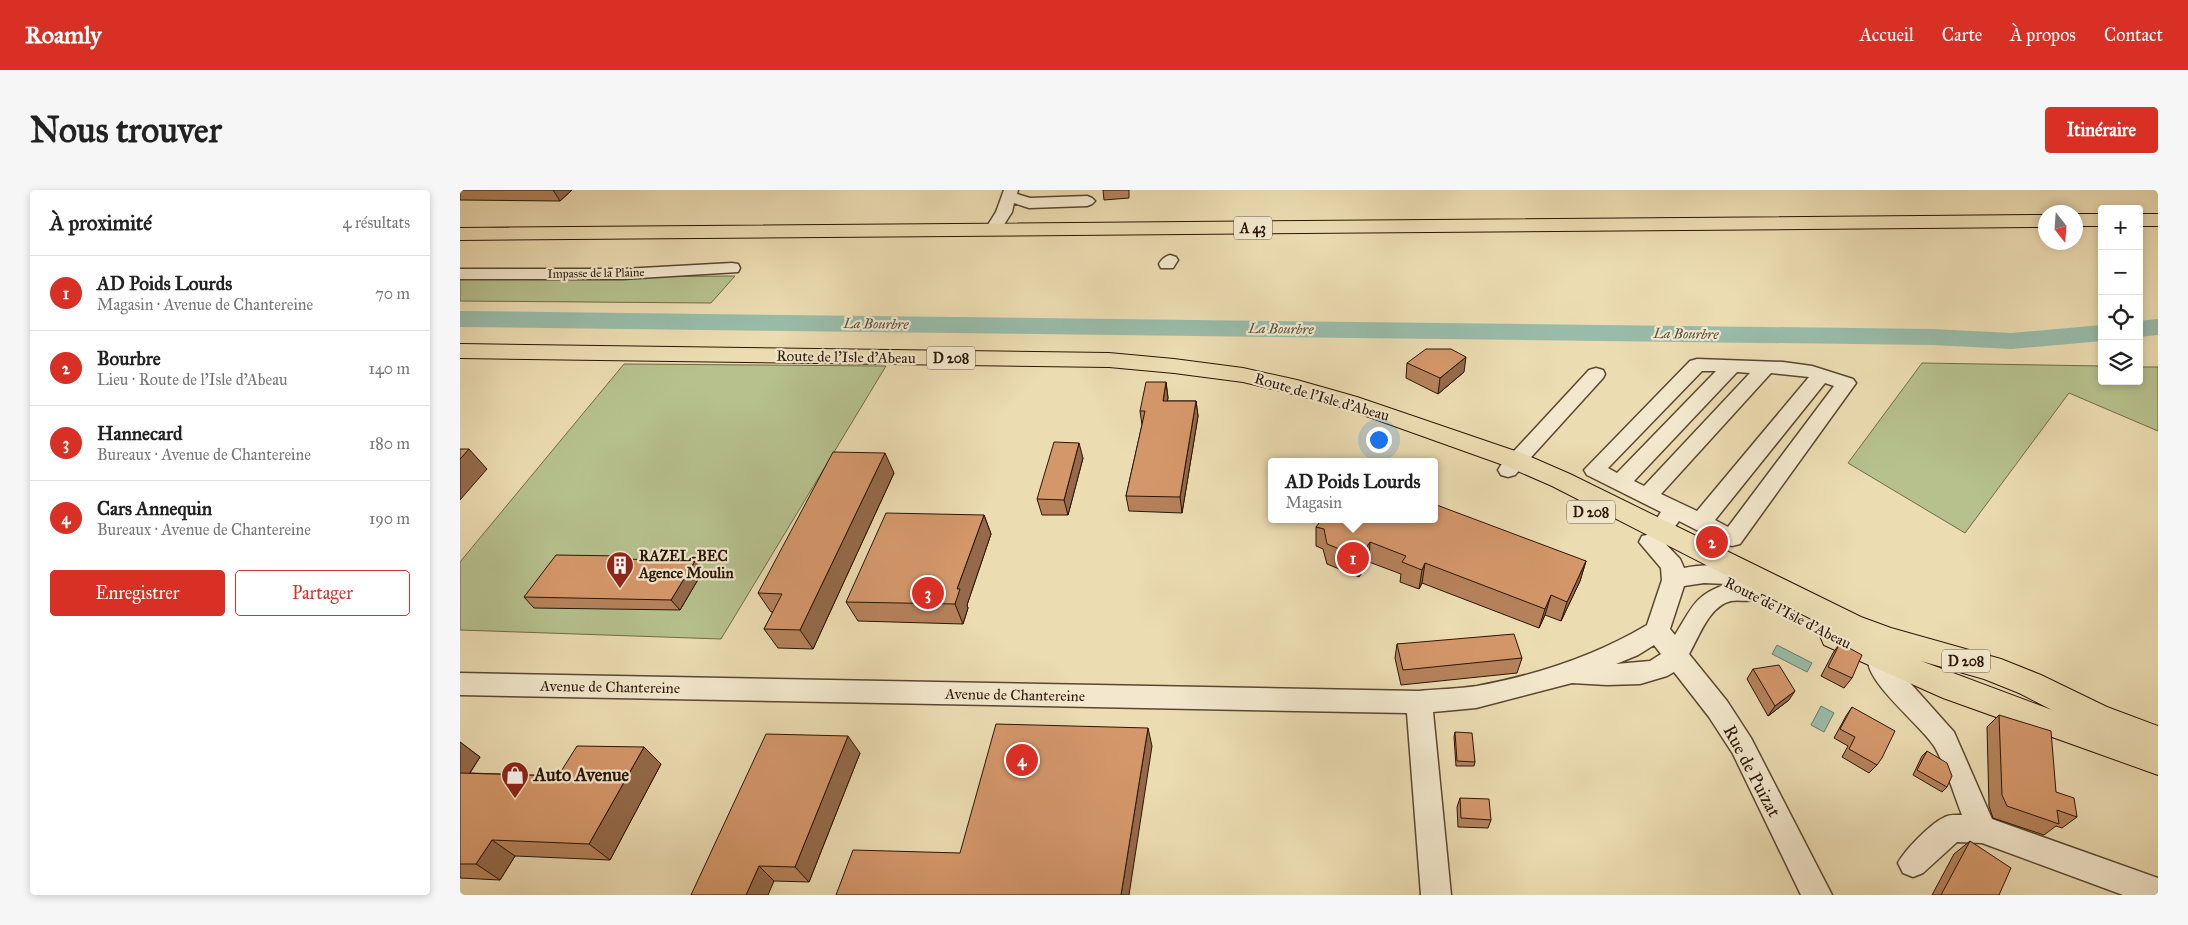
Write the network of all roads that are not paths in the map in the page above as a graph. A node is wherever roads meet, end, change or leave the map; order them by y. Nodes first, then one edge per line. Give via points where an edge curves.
1 (1010, 193) edge
2 (1087, 201) dead end
3 (2038, 220) edge
4 (2083, 220) edge
5 (2098, 220) edge
6 (2143, 220) edge
7 (2158, 220) edge
8 (992, 231) junction
9 (460, 234) edge
10 (2083, 235) edge
11 (2098, 235) edge
12 (2143, 235) edge
13 (2158, 235) edge
14 (2038, 236) edge
15 (460, 249) edge
16 (732, 268) dead end
17 (460, 274) edge
18 (460, 351) edge
19 (1732, 366) junction
20 (1766, 367) junction
21 (1596, 374) dead end
22 (1821, 375) junction
23 (1511, 465) junction
24 (1620, 483) junction
25 (1647, 496) junction
26 (1673, 529) junction
27 (1710, 573) junction
28 (1674, 580) junction
29 (1761, 589) junction
30 (1713, 599) junction
31 (1657, 631) junction
32 (1883, 649) junction
33 (1675, 654) junction
34 (1566, 674) junction
35 (460, 684) edge
36 (1419, 702) junction
37 (2158, 740) edge
38 (2158, 760) edge
39 (1982, 830) junction
40 (1913, 863) dead end
41 (2158, 893) edge
42 (1436, 895) edge
43 (1817, 895) edge

1 - 2 street via 1029,203
1 - 8 street via 1004,212
3 - 8 main road, A 43
4 - 5 main road
6 - 7 main road
8 - 9 main road, A 43
10 - 11 main road
12 - 13 main road
14 - 15 main road, A 43
16 - 17 street, Impasse de la Plaine via 623,274
18 - 23 main road, Route de l'Isle d'Abeau / D 208 via 1128,362 1243,375 1297,387 1433,431
19 - 20 street
19 - 24 street
19 - 24 street via 1697,365 1594,470
20 - 22 street
20 - 25 street
21 - 23 street
22 - 26 street
22 - 26 street via 1846,383 1732,538
23 - 26 main road, Route de l'Isle d'Abeau / D 208
24 - 25 street
25 - 26 street
26 - 27 main road, Route de l'Isle d'Abeau / D 208
26 - 28 street
26 - 29 main road, Route de l'Isle d'Abeau / D 208
27 - 28 street via 1689,574
27 - 29 main road, Route de l'Isle d'Abeau / D 208
27 - 30 street via 1717,586
28 - 31 street
29 - 30 street via 1731,592
29 - 32 main road, Route de l'Isle d'Abeau / D 208 via 1851,625
30 - 33 street, Avenue de Chantereine via 1702,610
31 - 33 street, Rue de Puizat
31 - 34 street, Avenue de Chantereine via 1629,648
32 - 37 main road, Route de l'Isle d'Abeau / D 208 via 1990,668 2096,717
32 - 38 main road, Route de l'Isle d'Abeau / D 208 via 2049,724
32 - 39 street via 1884,671 1945,740
33 - 34 street, Avenue de Chantereine via 1659,669 1637,673
33 - 43 street, Rue de Puizat via 1742,746
34 - 36 street, Avenue de Chantereine via 1476,697
35 - 36 street, Avenue de Chantereine
36 - 42 street
39 - 40 street via 1951,828
39 - 41 street

